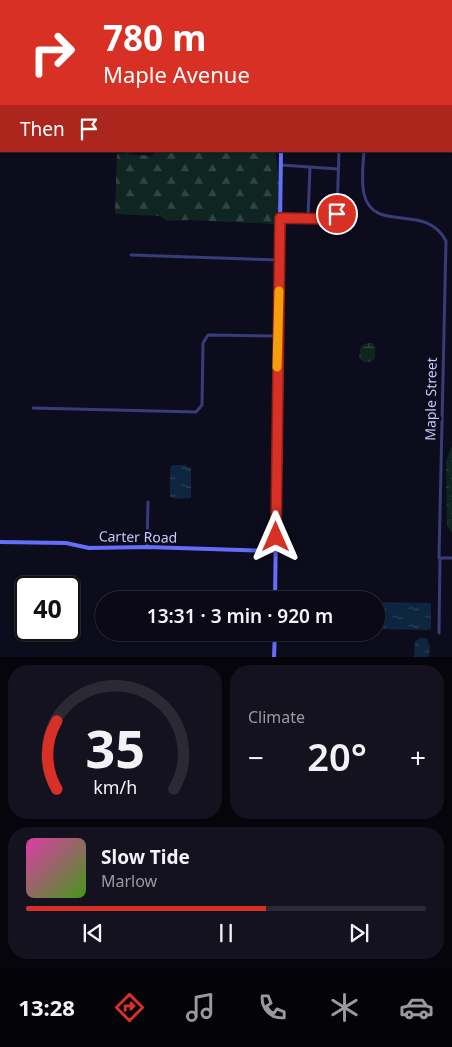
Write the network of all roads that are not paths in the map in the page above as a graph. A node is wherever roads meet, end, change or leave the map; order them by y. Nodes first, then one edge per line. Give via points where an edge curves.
1 (281, 152) edge
2 (338, 152) edge
3 (364, 152) edge
4 (281, 165) junction
5 (310, 167) junction
6 (338, 169) junction
7 (280, 218) junction
8 (308, 218) junction
9 (131, 255) dead end
10 (280, 260) junction
11 (278, 336) junction
12 (33, 408) dead end
13 (148, 502) dead end
14 (0, 542) edge
15 (146, 547) junction
16 (276, 552) junction
17 (439, 558) junction
18 (452, 558) edge
19 (275, 591) edge
20 (439, 633) dead end
21 (275, 641) edge
22 (274, 657) edge

1 - 4 street
2 - 6 street
3 - 17 street, Maple Street via 364,194 368,204 382,215 429,222 438,228 446,241
4 - 5 street
4 - 7 street
5 - 6 street
5 - 8 street
6 - 8 street via 335,218
7 - 8 street
7 - 10 street
9 - 10 street
10 - 11 street
11 - 12 street via 208,335 204,343 202,405 196,412
11 - 16 street
13 - 15 street
14 - 15 street, Carter Road via 89,548
15 - 16 street, Carter Road
16 - 19 street
17 - 18 street
17 - 20 street, Maple Street
21 - 22 street

